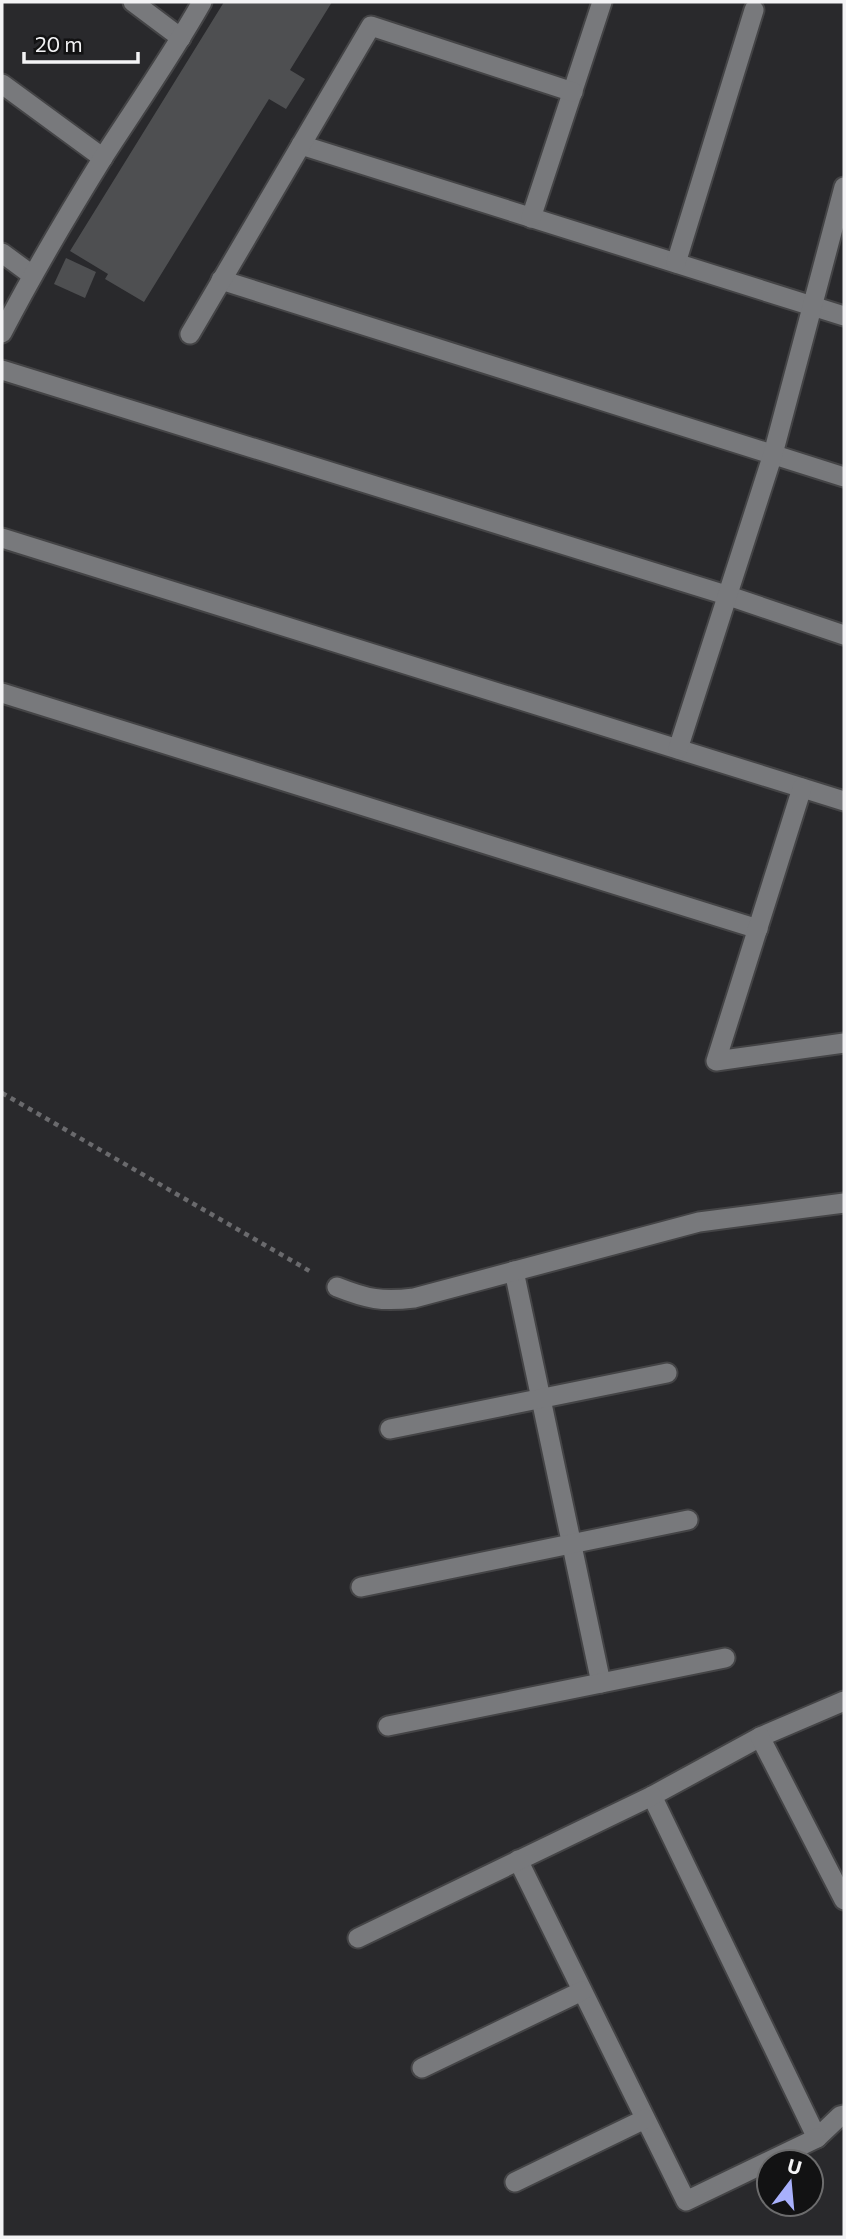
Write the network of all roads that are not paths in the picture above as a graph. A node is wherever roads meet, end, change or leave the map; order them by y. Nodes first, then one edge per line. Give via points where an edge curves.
1 (133, 2) edge
2 (202, 2) edge
3 (602, 2) edge
4 (754, 10) dead end
5 (181, 38) junction
6 (2, 85) edge
7 (573, 92) junction
8 (301, 145) junction
9 (103, 158) junction
10 (844, 187) edge
11 (531, 218) junction
12 (2, 253) edge
13 (677, 263) junction
14 (33, 275) junction
15 (222, 280) junction
16 (813, 306) junction
17 (844, 316) edge
18 (2, 333) edge
19 (190, 334) dead end
20 (2, 370) edge
21 (773, 454) junction
22 (844, 477) edge
23 (2, 538) edge
24 (726, 596) junction
25 (844, 635) edge
26 (2, 693) edge
27 (678, 749) junction
28 (802, 788) junction
29 (844, 801) edge
30 (758, 929) junction
31 (844, 1042) edge
32 (844, 1203) edge
33 (514, 1271) junction
34 (337, 1287) road end
35 (667, 1373) dead end
36 (541, 1398) junction
37 (390, 1429) dead end
38 (688, 1520) dead end
39 (572, 1543) junction
40 (361, 1587) dead end
41 (725, 1658) dead end
42 (601, 1683) junction
43 (844, 1701) edge
44 (388, 1726) dead end
45 (760, 1738) junction
46 (652, 1796) junction
47 (518, 1860) junction
48 (844, 1900) edge
49 (358, 1938) dead end
50 (582, 1991) junction
51 (422, 2068) dead end
52 (844, 2115) edge
53 (645, 2119) junction
54 (817, 2137) junction
55 (514, 2182) dead end

1 - 5 street
2 - 5 street
3 - 7 street
4 - 13 street
5 - 9 street
6 - 9 street
7 - 8 street via 371,26
7 - 11 street
8 - 11 street
8 - 15 street
9 - 14 street
10 - 16 street
11 - 13 street
12 - 14 street
13 - 16 street
14 - 18 street
15 - 19 street
15 - 21 street
16 - 17 street
16 - 21 street
20 - 24 street
21 - 22 street
21 - 24 street
23 - 27 street
24 - 25 street
24 - 27 street
26 - 30 street
27 - 28 street
28 - 29 street
28 - 30 street
30 - 31 street via 716,1061
32 - 33 street via 707,1221
33 - 34 street via 395,1300 374,1300
33 - 36 street
35 - 36 street
36 - 37 street
36 - 39 street
38 - 39 street
39 - 40 street
39 - 42 street
41 - 42 street
42 - 44 street
43 - 45 street
45 - 46 street
45 - 48 street
46 - 47 street
46 - 54 street
47 - 49 street
47 - 50 street
50 - 51 street
50 - 53 street
52 - 54 street
53 - 54 street via 686,2201
53 - 55 street

